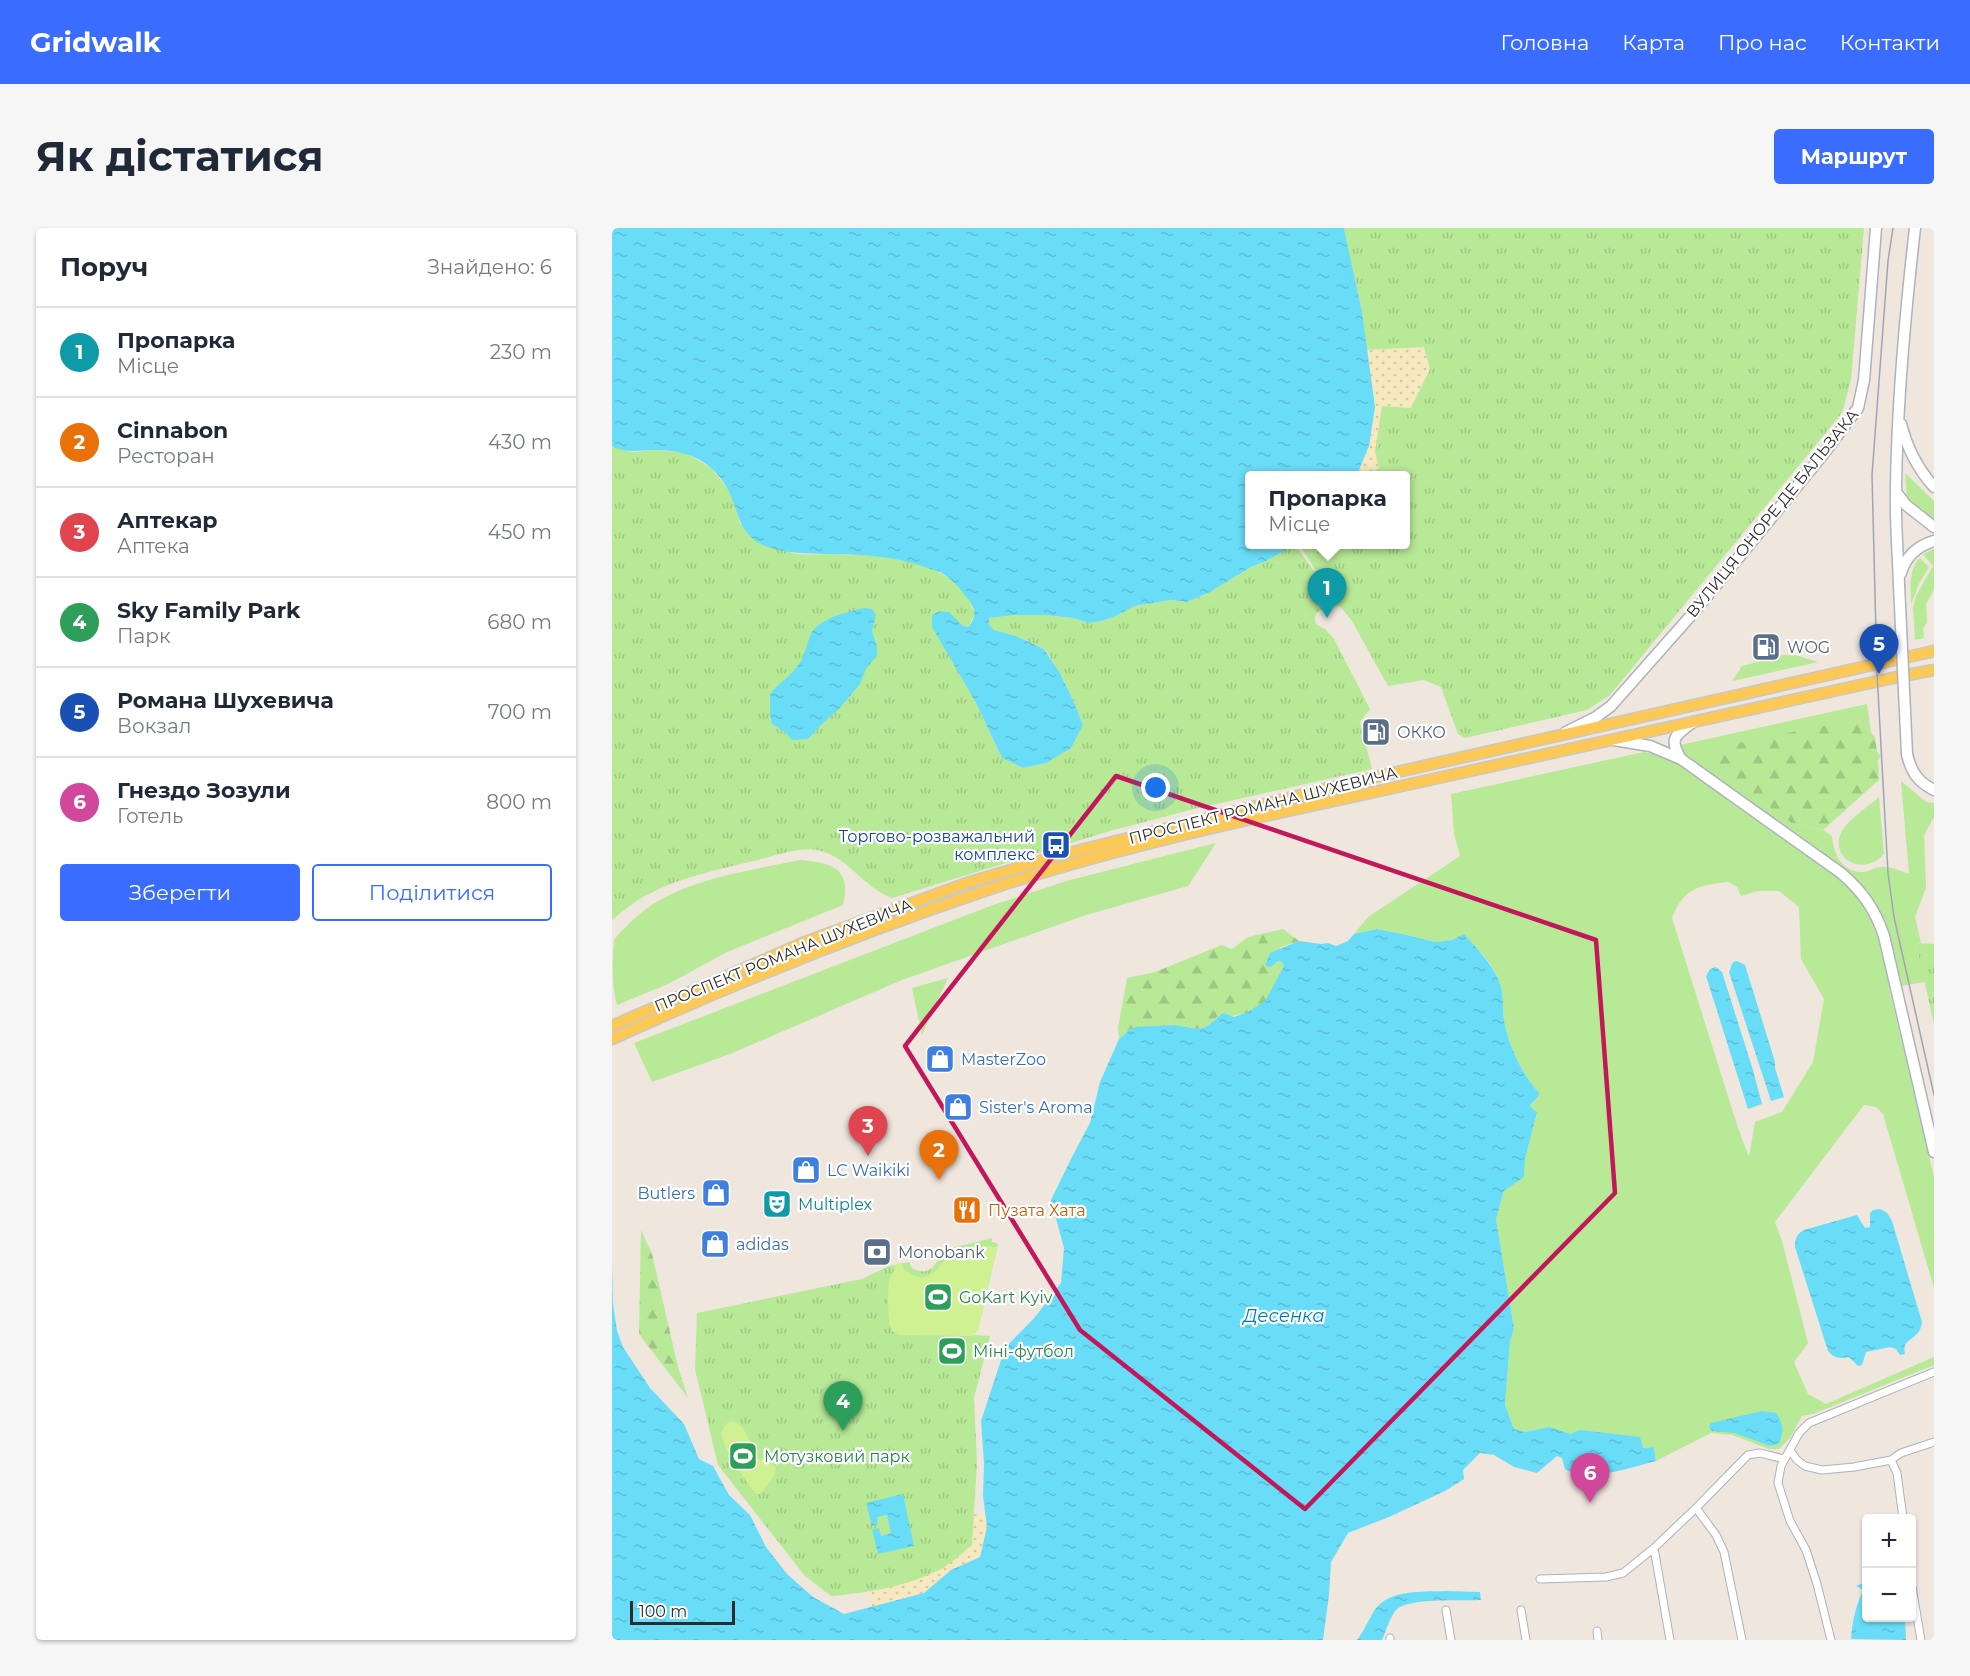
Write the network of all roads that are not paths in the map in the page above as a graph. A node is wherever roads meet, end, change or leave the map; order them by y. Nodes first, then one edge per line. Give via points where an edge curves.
1 (1876, 228) edge
2 (1915, 228) edge
3 (1898, 412) junction
4 (1934, 487) edge
5 (1896, 492) junction
6 (1934, 527) edge
7 (1934, 541) edge
8 (1899, 585) junction
9 (1934, 651) edge
10 (1934, 670) edge
11 (1693, 722) junction
12 (1554, 737) junction
13 (1610, 740) junction
14 (1681, 759) junction
15 (1934, 790) edge
16 (612, 1026) edge
17 (612, 1040) edge
18 (1934, 1152) edge
19 (1934, 1372) edge
20 (1934, 1442) edge
21 (1790, 1450) junction
22 (1784, 1459) junction
23 (1891, 1460) junction
24 (1696, 1508) junction
25 (1902, 1514) edge
26 (1654, 1548) junction
27 (1540, 1579) dead end
28 (1446, 1610) dead end
29 (1521, 1610) dead end
30 (1916, 1614) edge
31 (1597, 1631) dead end
32 (1451, 1640) edge
33 (1526, 1640) edge
34 (1598, 1640) edge
35 (1670, 1640) edge
36 (1743, 1640) edge
37 (1831, 1640) edge
38 (1921, 1640) edge

1 - 12 main road, ВУЛИЦЯ ОНОРЕ ДЕ БАЛЬЗАКА via 1864,380 1858,408 1821,458 1611,706
2 - 3 main road
3 - 4 main road via 1911,454
3 - 5 main road
5 - 6 main road
5 - 8 main road
7 - 8 main road via 1904,562
8 - 15 main road, bridge via 1907,754 1914,775
9 - 12 main road, ПРОСПЕКТ РОМАНА ШУХЕВИЧА
10 - 11 main road, ПРОСПЕКТ РОМАНА ШУХЕВИЧА
11 - 13 main road, ПРОСПЕКТ РОМАНА ШУХЕВИЧА
11 - 14 main road via 1674,740
12 - 16 main road, ПРОСПЕКТ РОМАНА ШУХЕВИЧА via 1238,810 988,876 806,942
13 - 14 main road via 1651,746
13 - 17 main road, ПРОСПЕКТ РОМАНА ШУХЕВИЧА via 1235,822 1020,880 782,966
14 - 18 main road via 1841,873 1868,901 1884,936
19 - 21 street via 1809,1423
20 - 23 street
21 - 22 street
21 - 23 street via 1805,1467 1822,1470
22 - 24 street via 1760,1453 1748,1455
22 - 37 street via 1778,1472 1780,1493 1806,1550
23 - 25 street via 1897,1473
24 - 26 street
24 - 36 street via 1724,1552
26 - 27 street via 1615,1576
26 - 35 street
28 - 32 street
29 - 33 street
30 - 38 street
31 - 34 street

